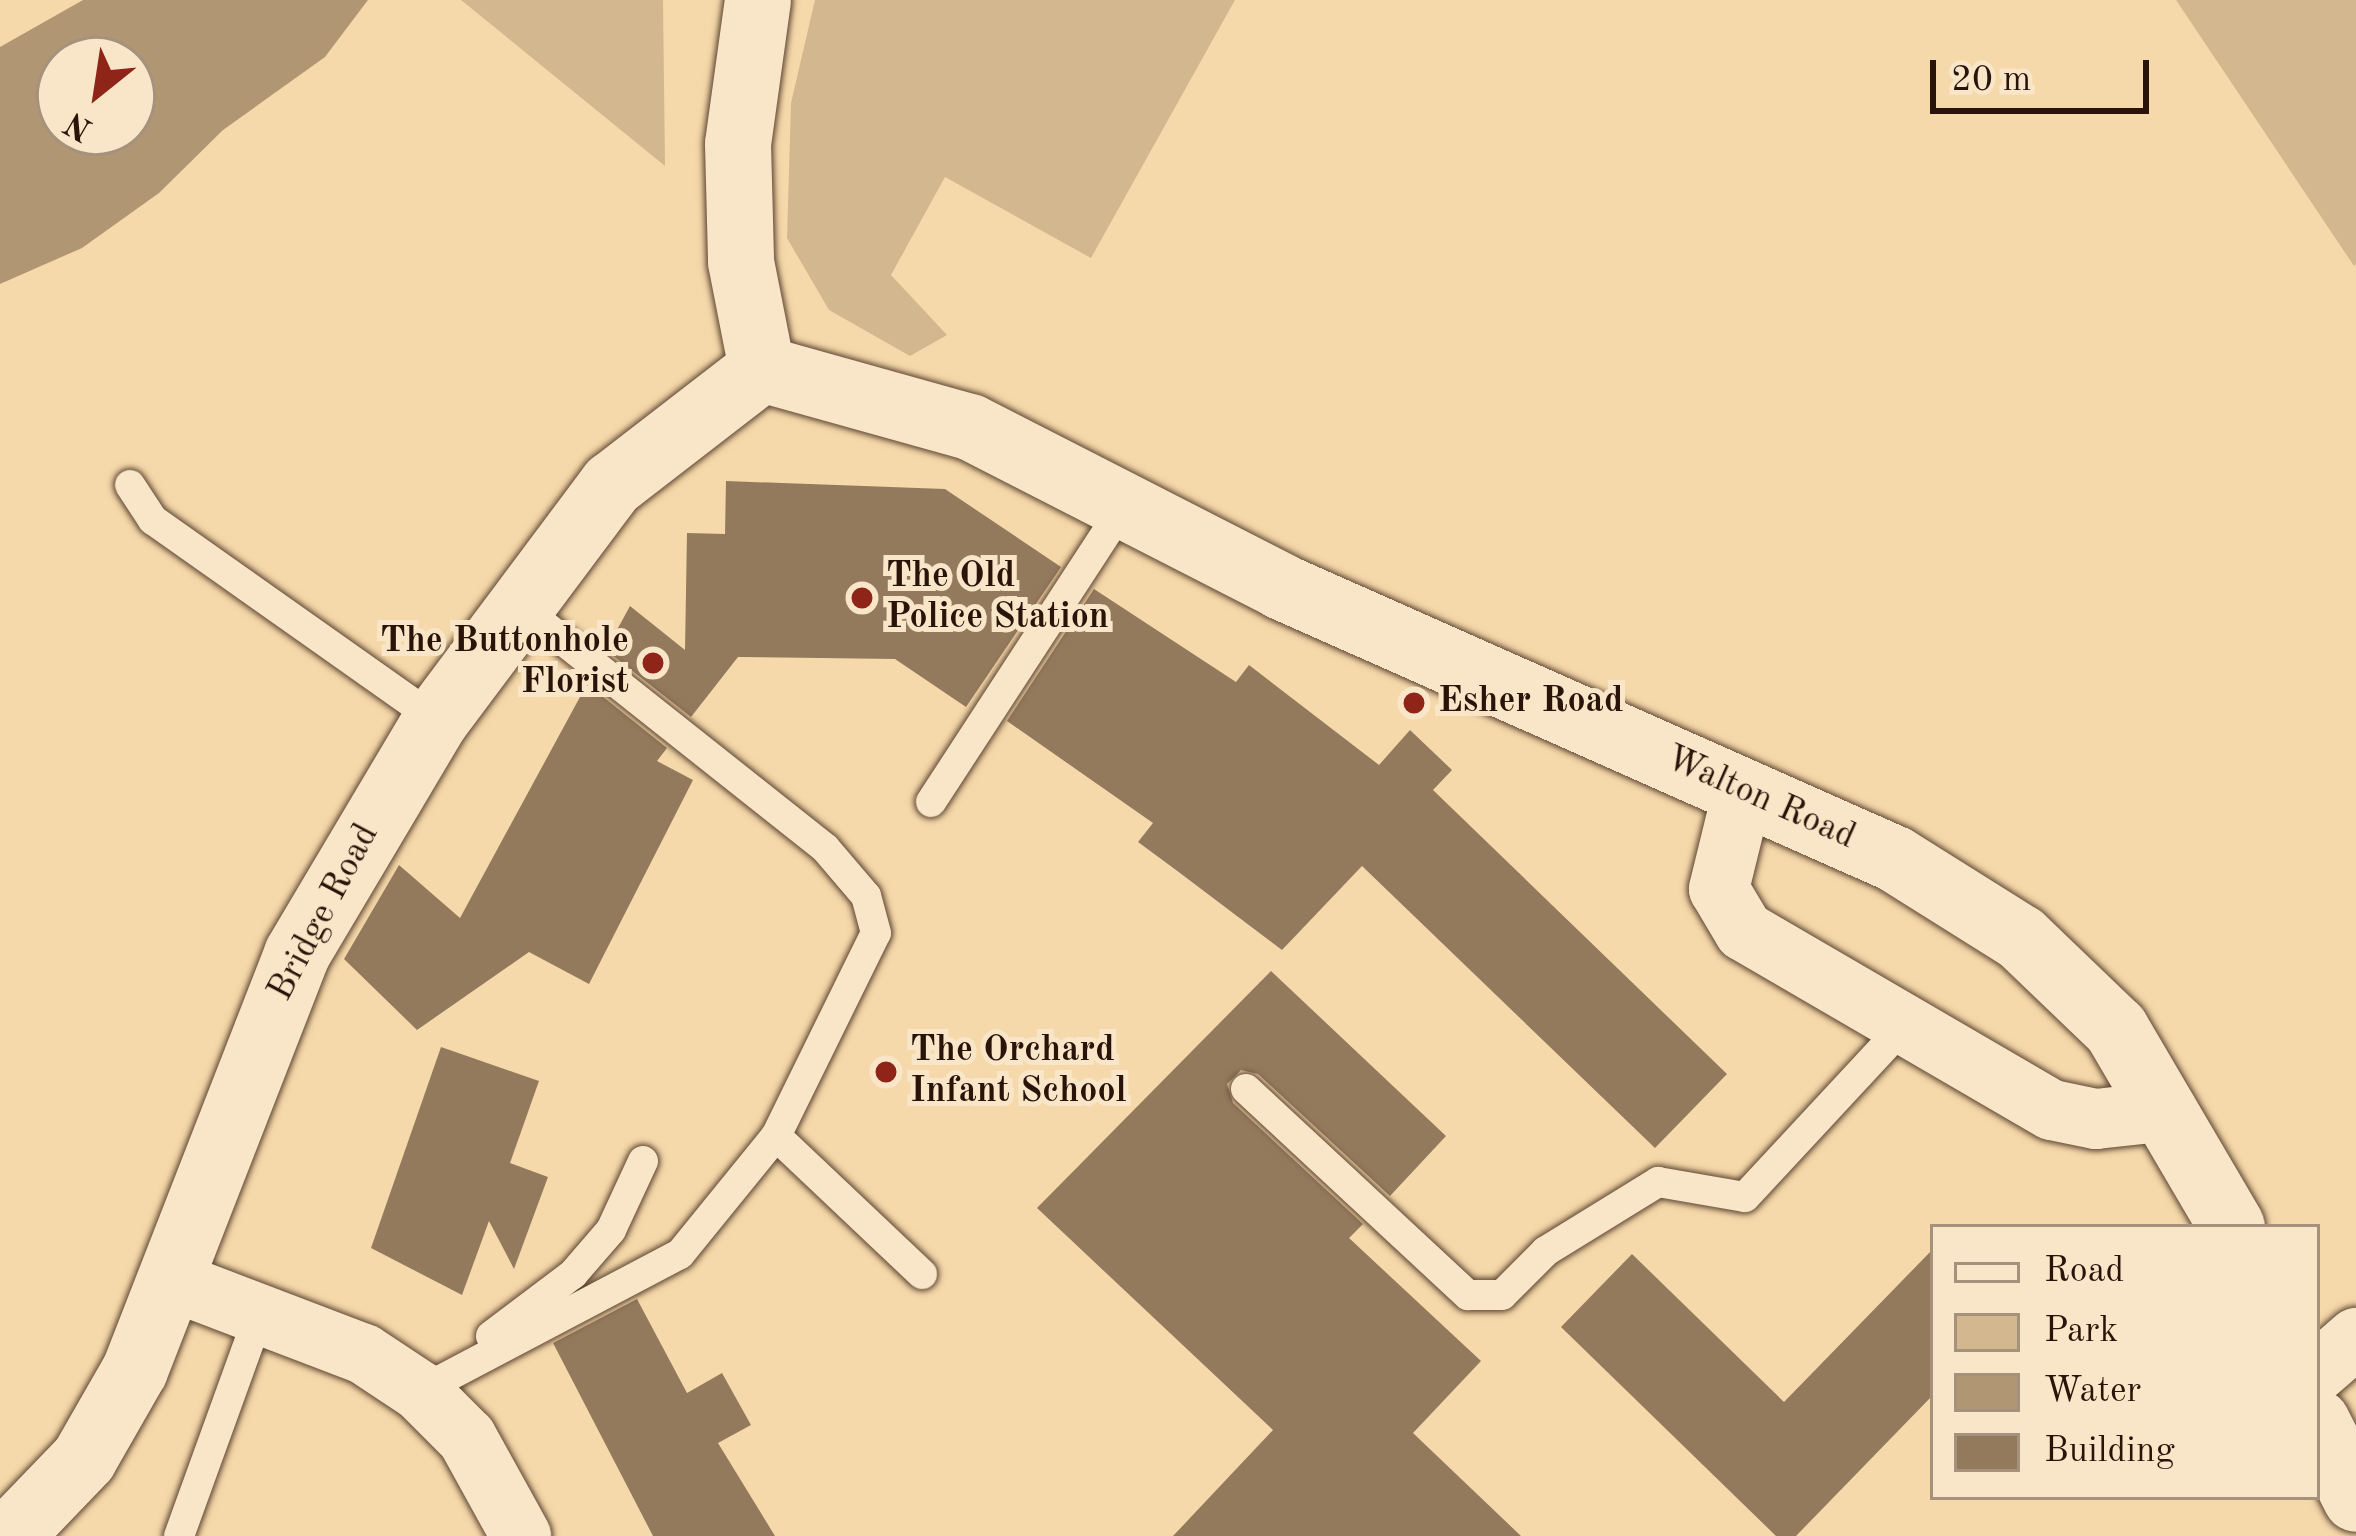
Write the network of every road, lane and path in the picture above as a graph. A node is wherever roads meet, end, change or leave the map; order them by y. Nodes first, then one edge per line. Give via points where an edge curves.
1 (758, 0) edge
2 (762, 369) junction
3 (130, 485) dead end
4 (1123, 508) junction
5 (520, 606) junction
6 (436, 720) junction
7 (1743, 791) junction
8 (931, 802) dead end
9 (1903, 1027) junction
10 (1246, 1089) dead end
11 (2168, 1111) junction
12 (776, 1136) junction
13 (643, 1161) dead end
14 (2230, 1224) edge
15 (922, 1274) dead end
16 (175, 1282) junction
17 (260, 1315) junction
18 (2356, 1338) edge
19 (2320, 1369) edge
20 (420, 1391) junction
21 (2320, 1428) edge
22 (2356, 1499) edge
23 (10, 1536) edge
24 (179, 1536) edge
25 (521, 1536) edge

1 - 2 main road via 738,144 741,262
2 - 4 main road, Walton Road via 970,427
2 - 5 main road, Bridge Road via 612,485
3 - 6 lane via 153,520
4 - 7 main road, Walton Road
4 - 8 lane
5 - 6 main road, Bridge Road
5 - 12 lane via 825,848 866,896 876,933
6 - 16 main road, Bridge Road via 297,954
7 - 9 street via 1719,889 1744,931
7 - 11 main road, Walton Road via 1895,859 2021,938 2116,1029
9 - 10 lane via 1744,1197 1658,1182 1546,1250 1502,1295 1468,1295
9 - 11 street via 2052,1111 2096,1119
11 - 14 main road, Walton Road
12 - 15 lane
12 - 20 lane via 680,1254
13 - 20 lane via 610,1230 573,1274
16 - 17 street
16 - 23 main road, Bridge Road via 84,1459
17 - 20 street via 364,1354
17 - 24 lane
18 - 19 street
20 - 25 street via 467,1438
21 - 22 main road

